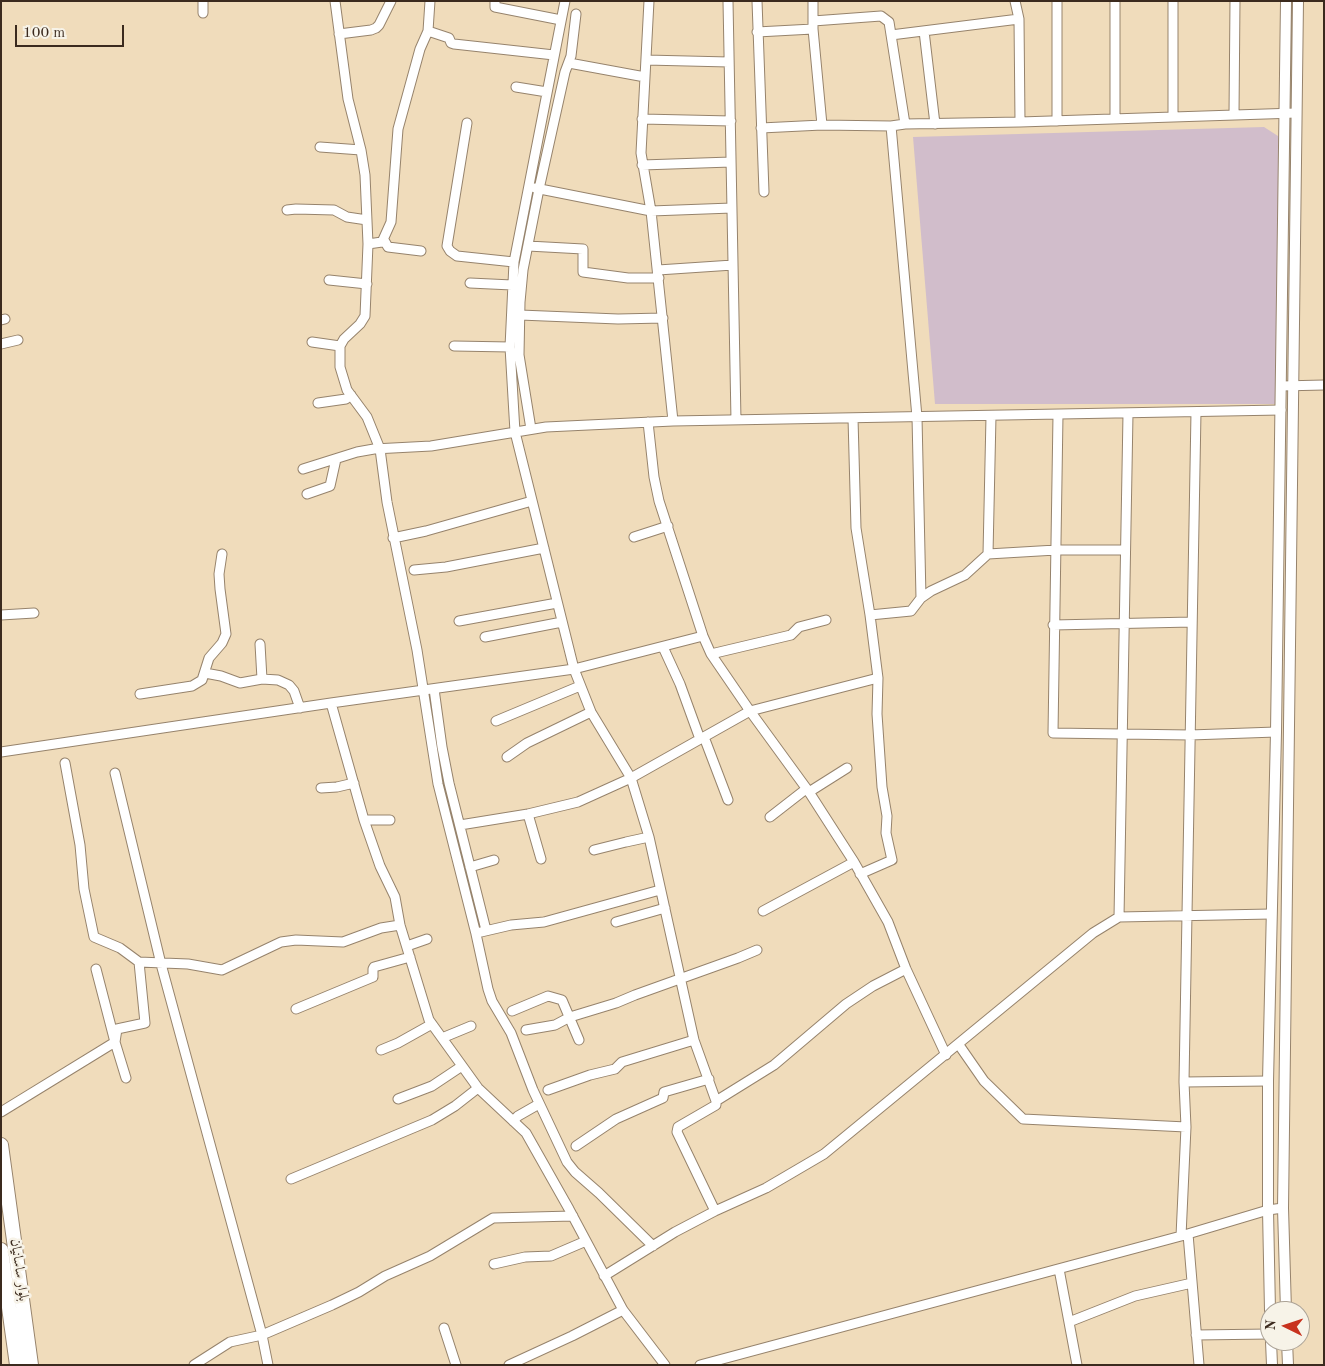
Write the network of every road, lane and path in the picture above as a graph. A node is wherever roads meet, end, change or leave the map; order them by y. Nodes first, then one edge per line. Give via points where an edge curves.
1 (204, 1) edge
2 (335, 1) edge
3 (391, 1) edge
4 (430, 1) edge
5 (495, 1) edge
6 (565, 1) edge
7 (648, 1) edge
8 (721, 1) edge
9 (728, 1) edge
10 (757, 1) edge
11 (813, 1) edge
12 (1015, 1) edge
13 (1057, 1) edge
14 (1115, 1) edge
15 (1173, 1) edge
16 (1235, 1) edge
17 (1286, 1) edge
18 (1298, 1) edge
19 (203, 13) dead end
20 (576, 14) dead end
21 (1019, 19) junction
22 (561, 20) junction
23 (813, 25) junction
24 (428, 30) junction
25 (924, 31) junction
26 (757, 32) junction
27 (339, 34) junction
28 (891, 35) junction
29 (554, 55) junction
30 (646, 60) junction
31 (729, 62) junction
32 (569, 63) junction
33 (644, 77) junction
34 (516, 87) dead end
35 (547, 92) junction
36 (1296, 112) junction
37 (1284, 113) junction
38 (1234, 114) junction
39 (1173, 116) junction
40 (642, 119) junction
41 (1115, 119) junction
42 (1057, 120) junction
43 (730, 121) junction
44 (1020, 122) junction
45 (467, 123) dead end
46 (905, 124) junction
47 (935, 124) junction
48 (822, 125) junction
49 (891, 126) junction
50 (761, 128) junction
51 (320, 147) dead end
52 (361, 150) junction
53 (732, 162) junction
54 (642, 165) junction
55 (528, 187) junction
56 (539, 189) junction
57 (764, 192) dead end
58 (732, 208) junction
59 (286, 210) dead end
60 (651, 211) junction
61 (367, 220) junction
62 (384, 240) junction
63 (368, 244) junction
64 (528, 246) junction
65 (421, 250) dead end
66 (513, 265) junction
67 (733, 265) junction
68 (523, 270) junction
69 (658, 274) junction
70 (329, 280) dead end
71 (470, 283) dead end
72 (367, 284) junction
73 (512, 284) junction
74 (520, 315) junction
75 (663, 318) junction
76 (18, 340) dead end
77 (312, 342) dead end
78 (1, 344) edge
79 (340, 346) junction
80 (454, 346) dead end
81 (510, 347) junction
82 (1324, 385) edge
83 (1281, 386) junction
84 (1292, 386) junction
85 (350, 395) junction
86 (318, 403) dead end
87 (1281, 410) junction
88 (1196, 412) junction
89 (1128, 414) junction
90 (1058, 415) junction
91 (991, 416) junction
92 (917, 417) junction
93 (853, 418) junction
94 (736, 420) junction
95 (673, 421) junction
96 (648, 422) junction
97 (531, 429) junction
98 (515, 432) junction
99 (380, 449) junction
100 (336, 459) junction
101 (304, 469) dead end
102 (307, 494) dead end
103 (532, 501) junction
104 (668, 526) junction
105 (634, 537) dead end
106 (393, 538) junction
107 (544, 548) junction
108 (1056, 550) junction
109 (1125, 550) junction
110 (222, 554) dead end
111 (988, 554) junction
112 (414, 570) dead end
113 (921, 598) junction
114 (558, 604) junction
115 (34, 613) dead end
116 (1, 615) edge
117 (870, 615) junction
118 (826, 620) dead end
119 (459, 621) dead end
120 (562, 622) junction
121 (1192, 622) junction
122 (1123, 623) junction
123 (1053, 625) junction
124 (703, 636) junction
125 (485, 637) dead end
126 (260, 644) dead end
127 (663, 647) junction
128 (711, 654) junction
129 (574, 669) junction
130 (205, 673) junction
131 (262, 678) junction
132 (878, 678) junction
133 (580, 686) junction
134 (434, 689) junction
135 (422, 691) junction
136 (140, 694) dead end
137 (331, 703) junction
138 (300, 708) junction
139 (750, 711) junction
140 (590, 712) junction
141 (496, 721) dead end
142 (1276, 732) junction
143 (1121, 735) junction
144 (1190, 735) junction
145 (702, 738) junction
146 (1, 752) edge
147 (507, 757) dead end
148 (65, 763) dead end
149 (847, 768) dead end
150 (115, 773) dead end
151 (631, 778) junction
152 (354, 783) junction
153 (321, 788) dead end
154 (808, 791) junction
155 (728, 800) dead end
156 (528, 814) junction
157 (770, 817) dead end
158 (364, 820) junction
159 (390, 820) dead end
160 (460, 825) junction
161 (649, 837) junction
162 (594, 850) dead end
163 (541, 859) dead end
164 (494, 860) dead end
165 (854, 862) junction
166 (470, 867) junction
167 (860, 874) junction
168 (660, 890) junction
169 (665, 908) junction
170 (762, 911) dead end
171 (1271, 914) junction
172 (1187, 915) junction
173 (1119, 917) junction
174 (616, 922) dead end
175 (400, 926) junction
176 (486, 930) junction
177 (476, 934) junction
178 (427, 939) dead end
179 (407, 946) junction
180 (757, 950) dead end
181 (410, 957) junction
182 (139, 962) junction
183 (161, 964) junction
184 (96, 968) dead end
185 (906, 969) junction
186 (682, 980) junction
187 (296, 1009) dead end
188 (512, 1011) dead end
189 (570, 1017) junction
190 (432, 1024) junction
191 (471, 1026) dead end
192 (526, 1030) dead end
193 (442, 1038) junction
194 (578, 1040) dead end
195 (694, 1040) junction
196 (115, 1042) junction
197 (958, 1044) junction
198 (381, 1050) dead end
199 (946, 1055) junction
200 (462, 1066) junction
201 (126, 1078) dead end
202 (708, 1079) junction
203 (1268, 1081) junction
204 (1184, 1082) junction
205 (478, 1088) junction
206 (548, 1090) dead end
207 (398, 1099) dead end
208 (716, 1100) junction
209 (539, 1104) junction
210 (1, 1112) edge
211 (514, 1121) junction
212 (1186, 1127) junction
213 (1, 1146) edge
214 (576, 1146) dead end
215 (291, 1179) dead end
216 (1282, 1208) junction
217 (1268, 1210) junction
218 (715, 1211) junction
219 (573, 1216) junction
220 (1185, 1235) junction
221 (586, 1241) junction
222 (653, 1246) junction
223 (1, 1250) edge
224 (494, 1264) dead end
225 (1059, 1269) junction
226 (604, 1276) junction
227 (1192, 1283) junction
228 (1270, 1301) edge
229 (1286, 1301) edge
230 (623, 1310) junction
231 (1069, 1322) junction
232 (444, 1328) dead end
233 (1260, 1334) edge
234 (262, 1335) junction
235 (1196, 1335) junction
236 (1271, 1351) edge
237 (1287, 1351) edge
238 (17, 1365) edge
239 (31, 1365) edge
240 (194, 1365) edge
241 (268, 1365) edge
242 (456, 1365) edge
243 (510, 1365) edge
244 (665, 1365) edge
245 (700, 1365) edge
246 (1077, 1365) edge
247 (1199, 1365) edge
248 (1272, 1365) edge
249 (1288, 1365) edge

1 - 19 street
2 - 27 street
3 - 27 street via 376,28
4 - 24 street
5 - 22 street via 495,7
6 - 22 street
7 - 30 street
8 - 9 street
9 - 31 street
10 - 26 street
11 - 23 street
12 - 21 street
13 - 42 street
14 - 41 street
15 - 39 street
16 - 38 street
17 - 37 street
18 - 36 street
20 - 32 street
21 - 25 street
21 - 44 street
22 - 29 street
23 - 26 street
23 - 28 street via 881,16 889,22
23 - 48 street
24 - 29 street via 449,38 454,44
24 - 62 street via 398,129 391,222
25 - 28 street
25 - 47 street
26 - 50 street
27 - 52 street via 348,99
28 - 46 street
29 - 35 street
30 - 31 street
30 - 33 street
31 - 43 street
32 - 33 street
32 - 56 street
33 - 40 street
34 - 35 street
35 - 55 street
36 - 37 street
36 - 84 street
37 - 38 street
37 - 83 street
38 - 39 street
39 - 41 street
40 - 43 street
40 - 54 street
41 - 42 street
42 - 44 street
43 - 53 street
44 - 47 street
45 - 66 street via 447,246 457,256
46 - 47 street
46 - 49 street
48 - 49 street
48 - 50 street
49 - 92 street
50 - 57 street
51 - 52 street
52 - 61 street
53 - 54 street
53 - 58 street
54 - 60 street
55 - 56 street
55 - 66 street
56 - 60 street
56 - 64 street
58 - 60 street
58 - 67 street
59 - 61 street via 334,210 347,217
60 - 69 street
61 - 63 street
62 - 63 street
62 - 65 street via 388,247
63 - 72 street
64 - 68 street
64 - 69 street via 583,249 583,272 628,278
66 - 68 street
66 - 73 street
67 - 69 street
67 - 94 street
68 - 74 street
69 - 75 street
70 - 72 street
71 - 73 street
72 - 79 street via 365,316
73 - 81 street
74 - 75 street
74 - 97 street via 519,355
75 - 95 street
76 - 78 street
77 - 79 street
79 - 85 street via 340,367
80 - 81 street
81 - 98 street
82 - 84 street
83 - 84 street
83 - 87 street
84 - 216 street
85 - 86 street via 346,400
85 - 99 street via 367,417
87 - 88 street
87 - 142 street
88 - 89 street
88 - 121 street
89 - 90 street
89 - 109 street
90 - 91 street
90 - 108 street
91 - 92 street
91 - 111 street
92 - 93 street
92 - 113 street
93 - 94 street
93 - 117 street via 856,528
94 - 95 street
95 - 96 street
96 - 97 street
96 - 104 street via 654,477
97 - 98 street
98 - 99 street via 431,446
98 - 103 street
99 - 100 street
99 - 106 street
100 - 101 street
100 - 102 street via 330,486
103 - 106 street
103 - 107 street
104 - 105 street
104 - 124 street
106 - 135 street via 417,650
107 - 112 street
107 - 114 street
108 - 109 street
108 - 111 street
108 - 123 street
109 - 122 street
110 - 130 street via 219,574 226,634 210,658
111 - 113 street via 965,575
113 - 117 street via 911,611
114 - 119 street
114 - 120 street
115 - 116 street
117 - 132 street
118 - 128 street via 799,627 791,635
120 - 125 street
120 - 129 street
121 - 122 street
121 - 144 street
122 - 123 street
122 - 143 street
123 - 143 street via 1053,733
124 - 127 street
124 - 128 street
126 - 131 street
127 - 129 street
127 - 145 street
128 - 139 street
129 - 133 street
129 - 134 street
130 - 131 street via 240,684
130 - 136 street via 202,680 192,686
131 - 138 street via 290,685
132 - 139 street
132 - 167 street via 882,787 892,860
133 - 140 street
133 - 141 street
134 - 135 street
134 - 160 street via 442,747
135 - 137 street
135 - 177 street via 438,784
137 - 138 street
137 - 152 street
138 - 146 street
139 - 145 street
139 - 154 street
140 - 147 street
140 - 151 street
142 - 144 street
142 - 171 street
143 - 144 street
143 - 173 street
144 - 172 street
145 - 151 street
145 - 155 street
148 - 182 street via 94,937 120,948
149 - 154 street
150 - 183 street
151 - 156 street via 578,802
151 - 161 street
152 - 153 street
152 - 158 street
154 - 157 street
154 - 165 street
156 - 160 street
156 - 163 street
158 - 159 street
158 - 175 street via 395,897
160 - 166 street
161 - 162 street
161 - 168 street
164 - 166 street
165 - 167 street
165 - 170 street
166 - 176 street
167 - 185 street via 888,922
168 - 169 street
168 - 176 street via 544,922 511,924
169 - 174 street
169 - 186 street
171 - 172 street
171 - 203 street
172 - 173 street
172 - 204 street
173 - 197 street via 1093,933
175 - 179 street
175 - 183 street via 381,928 343,942 281,942 222,970 188,964
176 - 177 street
177 - 209 street via 492,1001 510,1033
178 - 179 street
179 - 181 street
180 - 186 street
181 - 187 street via 374,967 373,977
181 - 190 street
182 - 183 street
182 - 196 street via 145,1023 117,1029
183 - 234 street
184 - 196 street
185 - 199 street
185 - 208 street via 846,1004 774,1064
186 - 189 street
186 - 195 street
188 - 189 street via 548,996 562,1000
189 - 192 street via 555,1025
189 - 194 street
190 - 193 street
190 - 198 street
191 - 193 street
193 - 200 street
195 - 202 street
195 - 206 street via 622,1062 615,1069
196 - 201 street
196 - 210 street
197 - 199 street
197 - 212 street via 984,1081 1023,1119
199 - 218 street via 824,1154 766,1188
200 - 205 street
200 - 207 street via 432,1086
202 - 208 street
202 - 214 street via 664,1092 663,1098 616,1119
203 - 204 street
203 - 217 street
204 - 212 street
205 - 211 street
205 - 215 street via 432,1120
208 - 218 street via 716,1104 677,1129
209 - 211 street
209 - 222 street via 575,1172
211 - 219 street via 526,1133
212 - 220 street
213 - 239 highway, بلوار ساسانیان
216 - 217 street
216 - 229 street
217 - 220 street
217 - 228 street
218 - 222 street
219 - 221 street
219 - 234 street via 493,1218 430,1256 384,1276 359,1292
220 - 225 street
220 - 227 street
221 - 224 street via 551,1256 525,1257
221 - 226 street
222 - 226 street
223 - 238 highway, بلوار ساسانیان
225 - 231 street
225 - 245 street
226 - 230 street
227 - 231 street via 1134,1296
227 - 235 street
230 - 243 street
230 - 244 street
231 - 246 street
232 - 242 street
233 - 235 street
234 - 240 street via 230,1342
234 - 241 street
235 - 247 street
236 - 248 street
237 - 249 street

